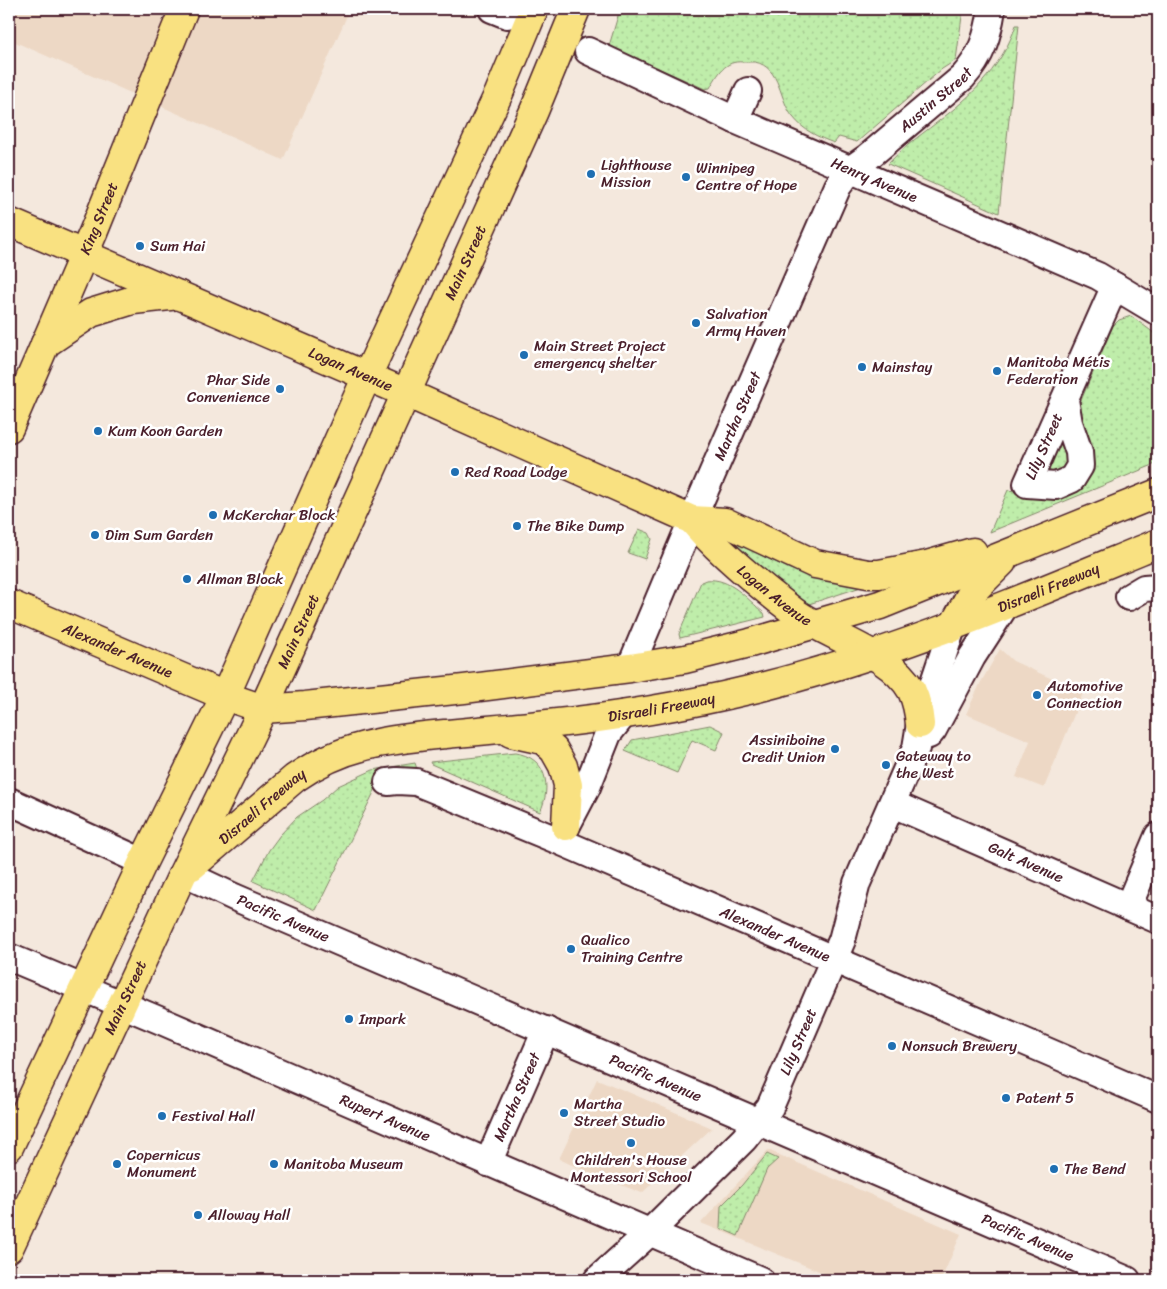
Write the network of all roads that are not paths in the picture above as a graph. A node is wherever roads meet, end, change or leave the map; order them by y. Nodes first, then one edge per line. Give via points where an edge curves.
1 (184, 9) edge
2 (534, 9) edge
3 (576, 9) edge
4 (992, 9) edge
5 (588, 51) dead end
6 (748, 91) dead end
7 (736, 120) junction
8 (851, 169) junction
9 (9, 222) edge
10 (84, 254) junction
11 (1115, 286) junction
12 (180, 295) junction
13 (1158, 312) edge
14 (45, 344) junction
15 (367, 376) junction
16 (406, 393) junction
17 (1064, 400) dead end
18 (9, 428) edge
19 (1158, 494) edge
20 (1102, 517) junction
21 (692, 520) junction
22 (1151, 544) edge
23 (1008, 555) junction
24 (1158, 587) edge
25 (1129, 597) dead end
26 (9, 604) edge
27 (1005, 606) junction
28 (814, 625) junction
29 (952, 628) junction
30 (871, 654) junction
31 (630, 668) junction
32 (225, 696) junction
33 (262, 709) junction
34 (624, 714) junction
35 (493, 729) junction
36 (918, 736) junction
37 (388, 782) dead end
38 (9, 801) edge
39 (892, 804) junction
40 (563, 834) junction
41 (1158, 836) edge
42 (143, 862) junction
43 (183, 873) junction
44 (1128, 907) junction
45 (1158, 920) edge
46 (9, 957) edge
47 (834, 959) junction
48 (83, 990) junction
49 (122, 1005) junction
50 (546, 1030) junction
51 (1158, 1099) edge
52 (759, 1122) junction
53 (9, 1147) edge
54 (488, 1163) junction
55 (650, 1233) junction
56 (9, 1246) edge
57 (597, 1280) edge
58 (760, 1280) edge
59 (1128, 1280) edge

1 - 10 main road, King Street
2 - 15 main road via 499,93
3 - 16 main road, Main Street via 534,111
4 - 8 street, Austin Street via 983,49 972,68
5 - 7 street, Henry Avenue
6 - 7 street
7 - 8 street, Henry Avenue
8 - 11 street, Henry Avenue
8 - 21 street, Martha Street via 838,186
9 - 10 main road, Logan Avenue
10 - 12 main road, Logan Avenue
10 - 14 main road, King Street
11 - 13 street, Henry Avenue
11 - 17 street, Lily Street
12 - 14 main road via 133,300 98,310
12 - 15 main road, Logan Avenue
14 - 18 main road, King Street
15 - 16 main road, Logan Avenue
15 - 32 main road
16 - 21 main road, Logan Avenue
16 - 33 main road, Main Street
19 - 20 main road
20 - 21 main road, Logan Avenue via 927,565 868,574 815,564 725,522
20 - 23 main road
21 - 28 main road, Logan Avenue via 709,541
21 - 31 street, Martha Street
22 - 27 main road, Disraeli Freeway
23 - 28 main road via 880,605
23 - 29 main road via 972,591
24 - 25 street via 1144,588
26 - 32 main road, Alexander Avenue
27 - 29 main road, Disraeli Freeway
27 - 36 street, Lily Street via 972,657 933,730
28 - 30 main road, Logan Avenue
28 - 31 main road via 685,659
29 - 30 main road, Disraeli Freeway
29 - 36 street, Lily Street
30 - 34 main road, Disraeli Freeway via 750,690
30 - 36 main road, Logan Avenue via 892,668 911,690 917,704
31 - 33 main road
32 - 33 main road
32 - 42 main road
33 - 43 main road, Main Street
34 - 35 main road, Disraeli Freeway
34 - 40 street via 608,734 587,788
35 - 40 main road via 543,740 554,750 563,766 568,786
35 - 43 main road, Disraeli Freeway via 390,739 333,756 295,778
36 - 39 street, Lily Street
37 - 40 street, Alexander Avenue via 416,782
38 - 42 street
39 - 44 street, Galt Avenue
39 - 47 street, Lily Street via 857,883
40 - 47 street, Alexander Avenue
41 - 44 street
42 - 48 main road
43 - 49 main road, Main Street
43 - 50 street, Pacific Avenue
44 - 45 street, Galt Avenue
46 - 48 street, Rupert Avenue
47 - 51 street, Alexander Avenue
47 - 52 street, Lily Street via 770,1108
48 - 49 street, Rupert Avenue
48 - 53 main road
49 - 54 street, Rupert Avenue
49 - 56 main road, Main Street
50 - 52 street, Pacific Avenue
50 - 54 street, Martha Street
52 - 55 street, Lily Street
52 - 59 street, Pacific Avenue
54 - 55 street, Rupert Avenue
55 - 57 street, Lily Street
55 - 58 street, Rupert Avenue

